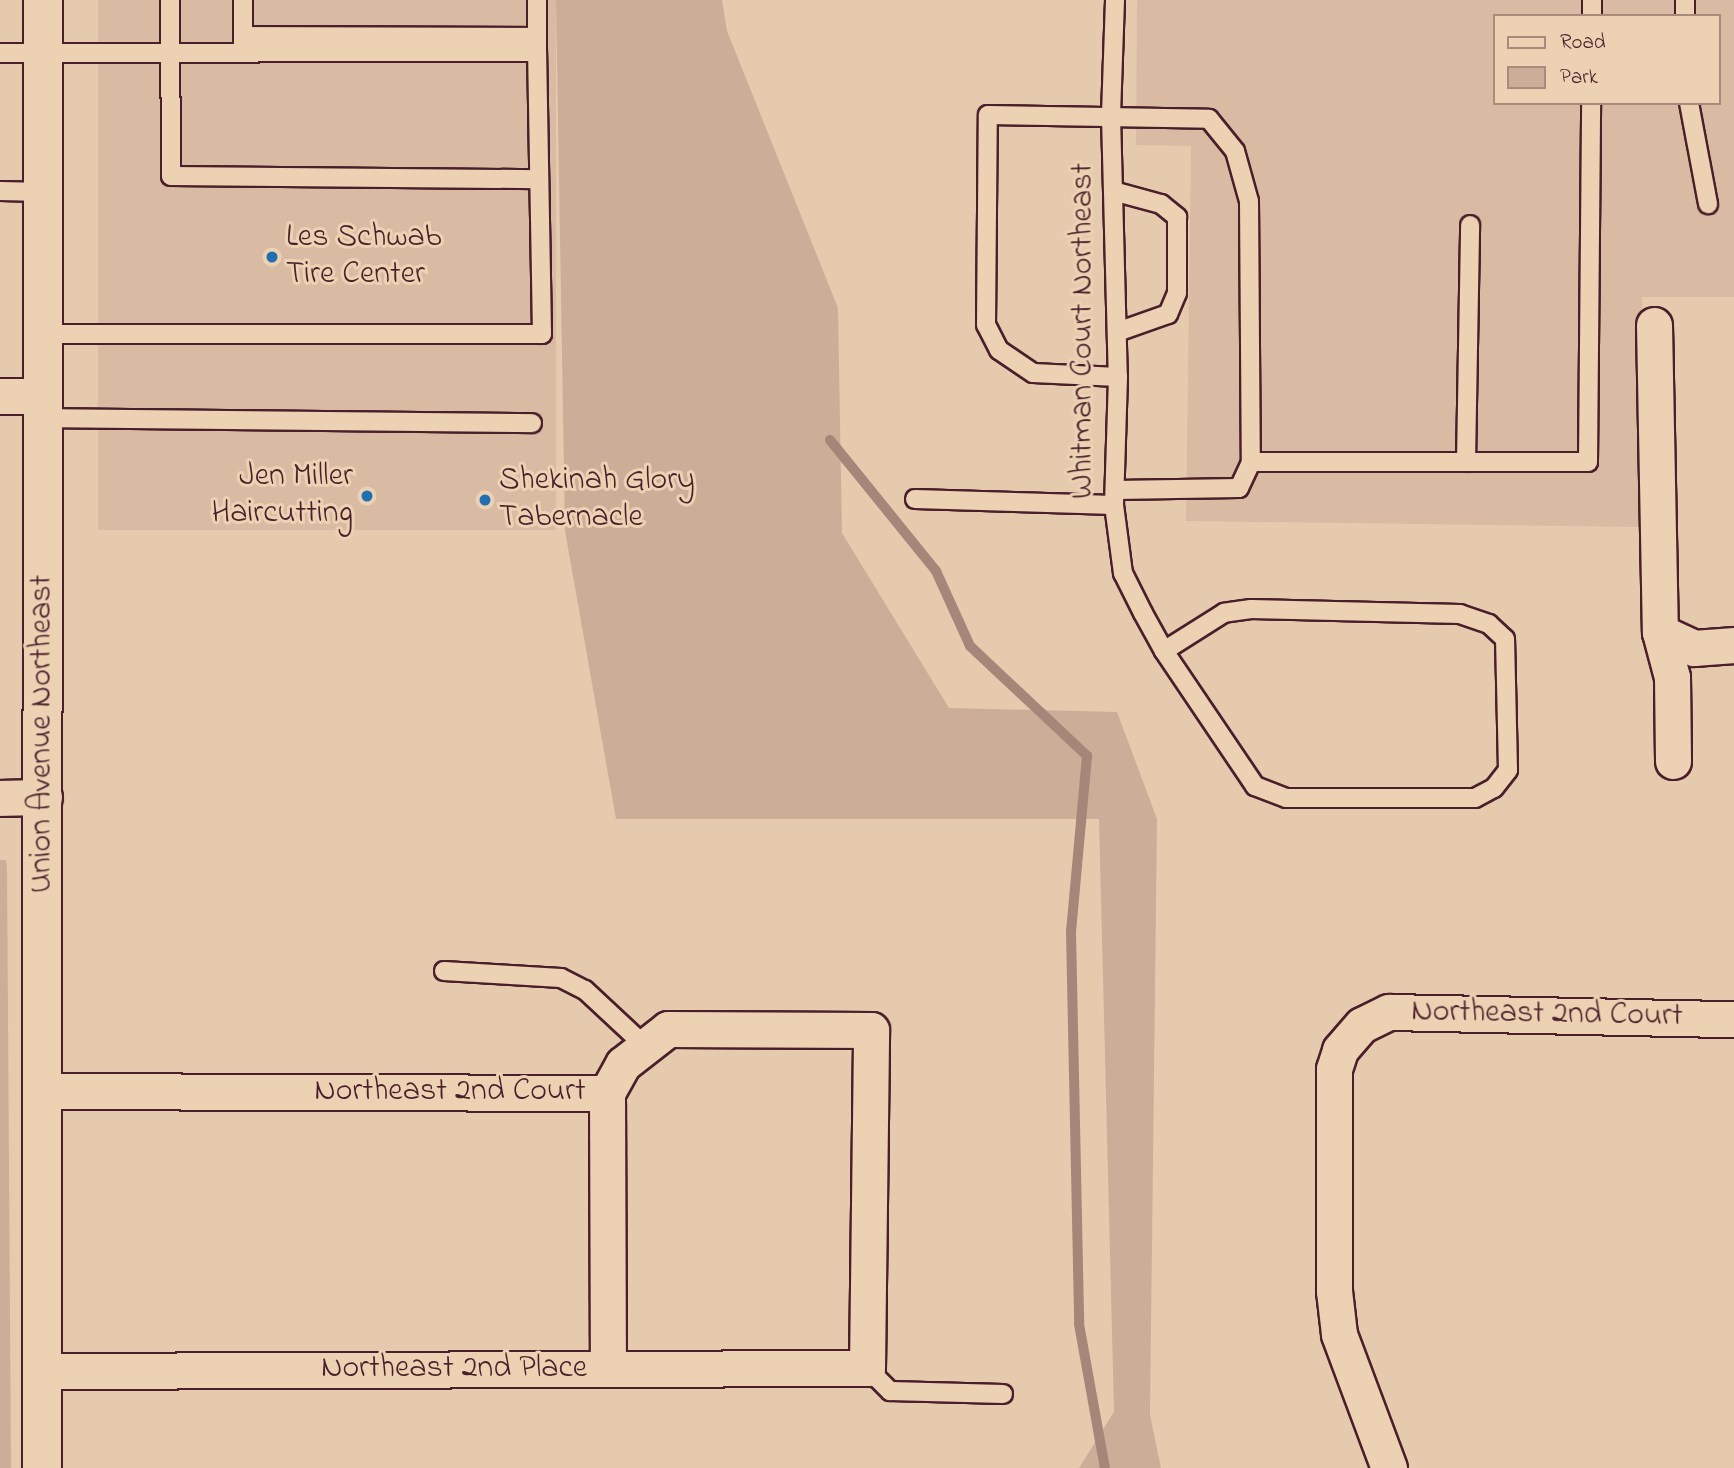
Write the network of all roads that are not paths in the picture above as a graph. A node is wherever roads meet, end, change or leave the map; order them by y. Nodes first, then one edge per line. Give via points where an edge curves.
1 (43, 0) edge
2 (170, 0) edge
3 (243, 0) edge
4 (537, 0) edge
5 (1115, 0) edge
6 (243, 44) junction
7 (537, 45) junction
8 (43, 52) junction
9 (169, 52) junction
10 (0, 53) edge
11 (1591, 105) edge
12 (1689, 105) edge
13 (1111, 116) junction
14 (539, 179) junction
15 (0, 191) edge
16 (1113, 191) junction
17 (43, 192) junction
18 (1708, 204) dead end
19 (1470, 225) dead end
20 (1654, 325) dead end
21 (1117, 332) junction
22 (43, 334) junction
23 (1118, 377) junction
24 (0, 396) edge
25 (43, 407) junction
26 (532, 423) dead end
27 (1251, 462) junction
28 (1466, 462) junction
29 (1114, 498) junction
30 (915, 499) dead end
31 (1660, 632) junction
32 (1734, 645) edge
33 (1164, 651) junction
34 (1673, 761) dead end
35 (44, 797) junction
36 (0, 798) edge
37 (444, 971) dead end
38 (1734, 1019) edge
39 (644, 1045) junction
40 (42, 1091) junction
41 (607, 1093) junction
42 (608, 1368) junction
43 (867, 1368) junction
44 (41, 1371) junction
45 (1003, 1394) dead end
46 (42, 1468) edge
47 (1389, 1468) edge

1 - 8 street, Union Avenue Northeast
2 - 9 lane
3 - 6 lane
4 - 7 lane
5 - 13 lane, Whitman Court Northeast
6 - 7 lane
6 - 9 lane
7 - 14 lane
8 - 9 lane
8 - 10 lane
8 - 17 street, Union Avenue Northeast
9 - 14 lane via 171,176
11 - 28 lane via 1588,462
12 - 18 lane
13 - 16 lane, Whitman Court Northeast
13 - 23 lane via 988,115 986,325 999,350 1033,373
13 - 27 lane via 1209,119 1234,151 1250,201
14 - 22 lane via 542,334
15 - 17 lane
16 - 21 lane, Whitman Court Northeast
16 - 21 lane via 1161,204 1177,217 1177,293 1168,314
17 - 22 street, Union Avenue Northeast
19 - 28 lane
20 - 31 street
21 - 23 lane, Whitman Court Northeast
22 - 25 street, Union Avenue Northeast
23 - 29 lane, Whitman Court Northeast
24 - 25 street
25 - 26 lane
25 - 35 street, Union Avenue Northeast
27 - 28 lane
27 - 29 lane via 1239,488
29 - 30 lane
29 - 33 lane, Whitman Court Northeast via 1123,573
31 - 32 street via 1694,648
31 - 34 street via 1672,677
33 - 33 lane, Whitman Court Northeast via 1224,613 1251,609 1460,614 1489,624 1505,639 1508,770 1494,788 1475,798 1286,799 1255,786
35 - 36 street
35 - 40 street, Union Avenue Northeast
37 - 39 lane via 561,978 584,990
38 - 47 street, Northeast 2nd Court via 1389,1012 1362,1025 1340,1050 1334,1069 1334,1291 1339,1334
39 - 41 street, Northeast 2nd Court via 623,1064
39 - 43 street, Northeast 2nd Court via 668,1028 871,1030
40 - 41 street, Northeast 2nd Court
40 - 44 street, Union Avenue Northeast
41 - 42 street
42 - 43 street, Northeast 2nd Place
42 - 44 street, Northeast 2nd Place
43 - 45 lane via 890,1391
44 - 46 street, Union Avenue Northeast

